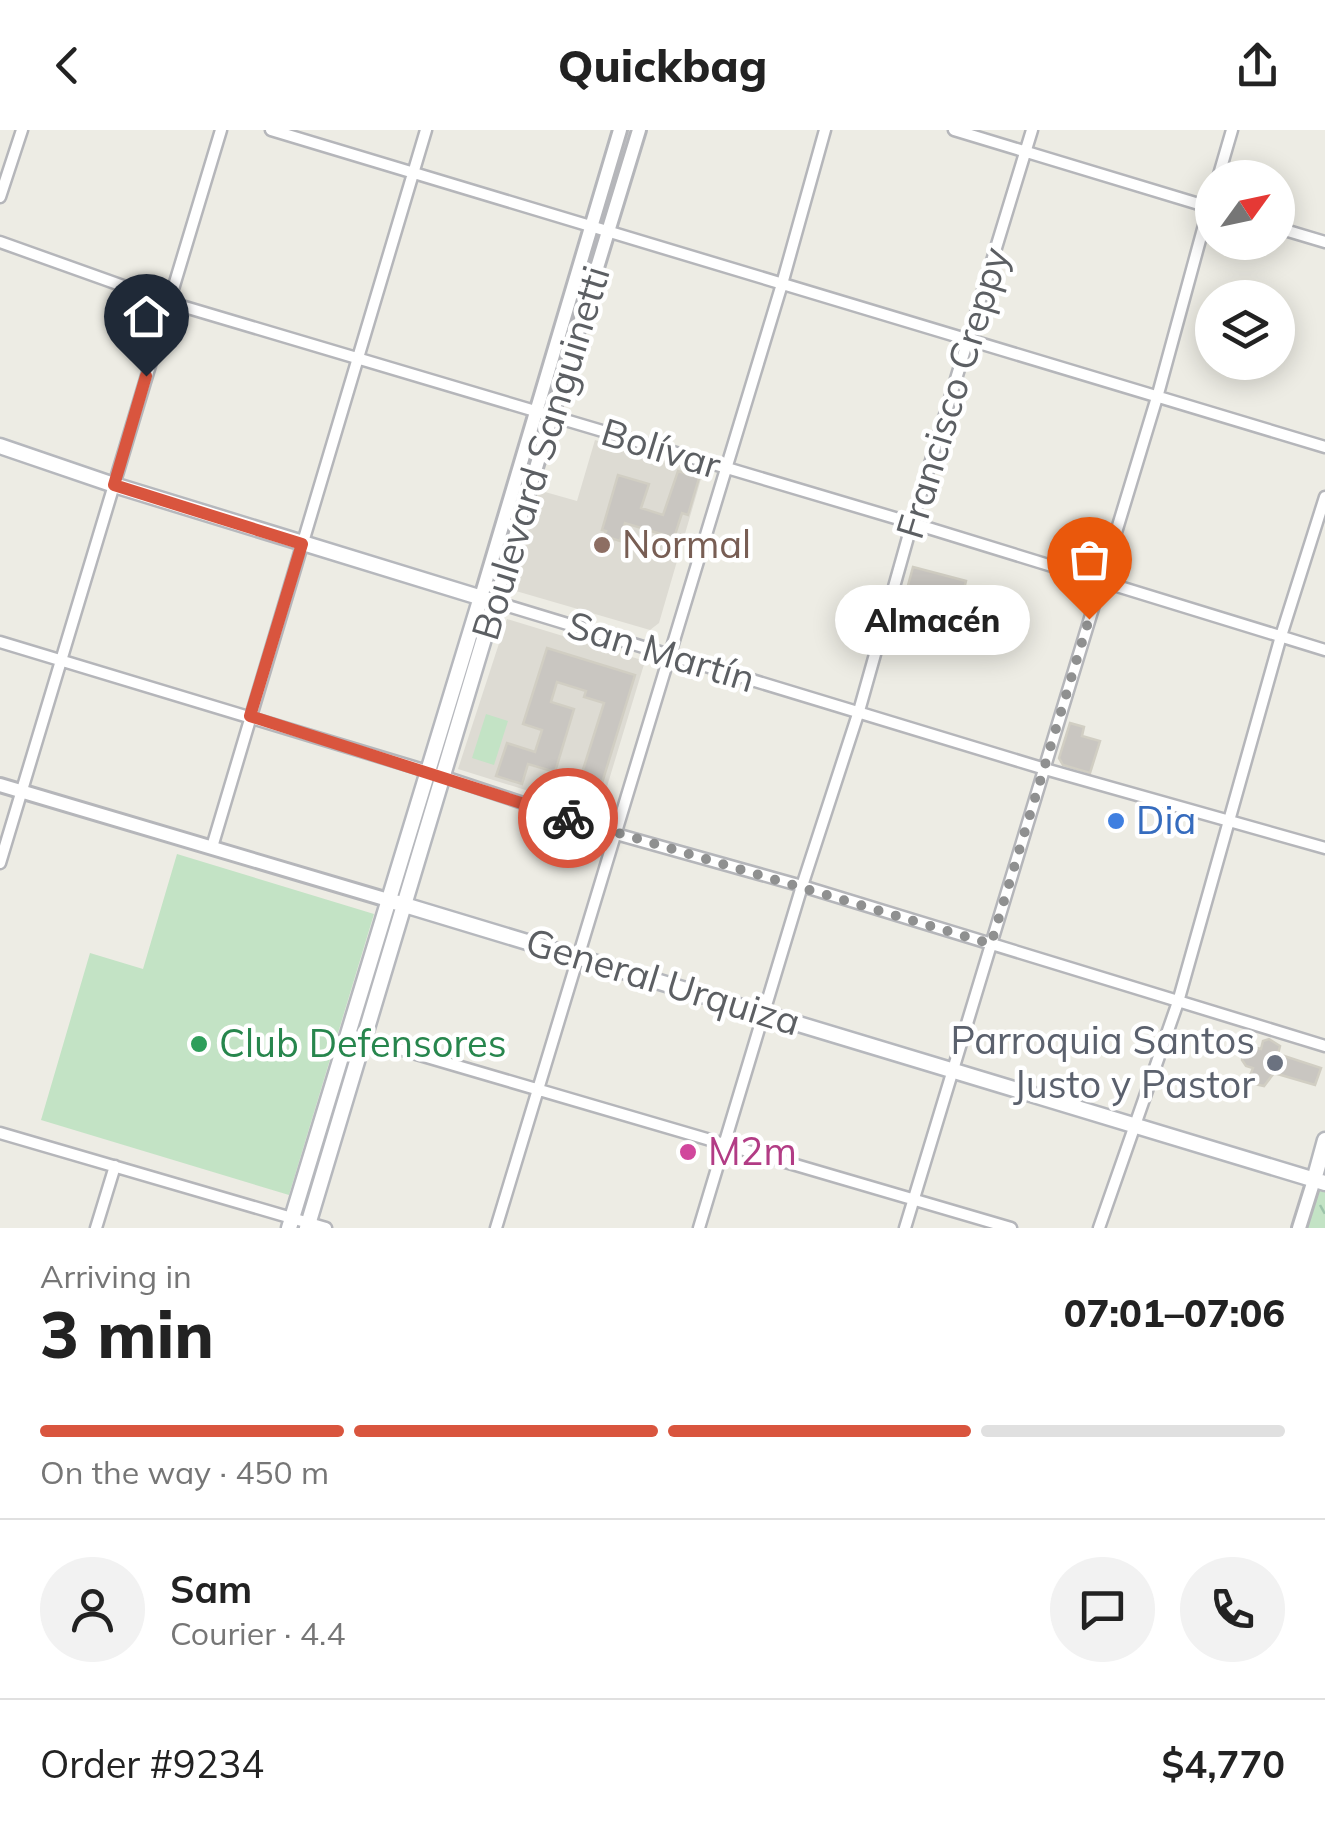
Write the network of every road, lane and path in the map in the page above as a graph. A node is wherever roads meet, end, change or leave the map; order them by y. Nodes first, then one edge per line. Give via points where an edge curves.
1 (22, 130) edge
2 (221, 130) edge
3 (270, 130) edge
4 (426, 130) edge
5 (620, 130) edge
6 (639, 130) edge
7 (825, 130) edge
8 (954, 130) edge
9 (1032, 130) edge
10 (1232, 130) edge
11 (1026, 152) junction
12 (1223, 160) edge
13 (413, 173) junction
14 (0, 197) edge
15 (1195, 200) edge
16 (591, 226) junction
17 (609, 232) junction
18 (1295, 233) edge
19 (0, 242) edge
20 (1325, 242) edge
21 (1195, 260) edge
22 (782, 284) junction
23 (168, 302) junction
24 (970, 338) junction
25 (360, 358) junction
26 (1158, 394) junction
27 (543, 414) junction
28 (0, 446) edge
29 (1325, 447) edge
30 (724, 468) junction
31 (114, 485) junction
32 (1325, 497) edge
33 (912, 523) junction
34 (302, 544) junction
35 (1100, 581) junction
36 (488, 599) junction
37 (1281, 636) junction
38 (0, 642) edge
39 (1325, 650) edge
40 (670, 654) junction
41 (60, 662) junction
42 (859, 711) junction
43 (250, 716) junction
44 (1045, 769) junction
45 (427, 771) junction
46 (442, 776) junction
47 (0, 785) edge
48 (22, 792) junction
49 (1229, 821) junction
50 (616, 834) junction
51 (212, 847) junction
52 (1325, 848) edge
53 (0, 863) edge
54 (802, 886) junction
55 (388, 900) junction
56 (404, 906) junction
57 (991, 944) junction
58 (578, 957) junction
59 (1178, 1002) junction
60 (764, 1012) junction
61 (348, 1034) junction
62 (365, 1038) junction
63 (1325, 1046) edge
64 (955, 1070) junction
65 (539, 1088) junction
66 (1136, 1124) junction
67 (0, 1133) edge
68 (1325, 1140) edge
69 (724, 1143) junction
70 (115, 1166) junction
71 (1320, 1182) edge
72 (914, 1199) junction
73 (1320, 1204) dead end
74 (1325, 1214) edge
75 (291, 1223) edge
76 (308, 1225) edge
77 (96, 1228) edge
78 (326, 1228) edge
79 (496, 1228) edge
80 (698, 1228) edge
81 (905, 1228) edge
82 (1011, 1228) edge
83 (1099, 1228) edge
84 (1299, 1228) edge

1 - 14 street
2 - 23 street
3 - 13 street
4 - 13 street
5 - 16 street, Boulevard Sanguinetti
6 - 17 street, Boulevard Sanguinetti
7 - 22 street
8 - 11 street
9 - 11 street, Francisco Creppy
10 - 12 street
11 - 15 street
11 - 24 street, Francisco Creppy
13 - 16 street
13 - 25 street
16 - 17 street
16 - 27 street, Boulevard Sanguinetti
17 - 22 street
17 - 27 street, Boulevard Sanguinetti
18 - 20 street
19 - 23 street, Bolívar
21 - 26 street
22 - 24 street
22 - 30 street
23 - 25 street, Bolívar
23 - 31 street
24 - 26 street
24 - 33 street, Francisco Creppy
25 - 27 street, Bolívar
25 - 34 street
26 - 29 street
26 - 35 street
27 - 30 street, Bolívar
27 - 36 street, Boulevard Sanguinetti
28 - 31 main road, San Martín
30 - 33 street, Bolívar
30 - 40 street
31 - 34 main road, San Martín
31 - 41 street
32 - 37 street
33 - 35 street, Bolívar
33 - 42 street, Francisco Creppy
34 - 36 main road, San Martín
34 - 43 street
35 - 37 street, Bolívar
35 - 44 street
36 - 40 street, San Martín
36 - 45 main road, Boulevard Sanguinetti
36 - 46 main road, Boulevard Sanguinetti
37 - 39 street, Bolívar
37 - 49 street
38 - 41 street
40 - 42 street, San Martín
40 - 50 street
41 - 43 street
41 - 48 street
42 - 44 street, San Martín
42 - 54 street, Francisco Creppy
43 - 45 street
43 - 51 street
44 - 49 street, San Martín
44 - 57 street
45 - 46 street
45 - 55 main road, Boulevard Sanguinetti
46 - 50 street
46 - 56 main road, Boulevard Sanguinetti
47 - 48 street, General Urquiza
48 - 51 street, General Urquiza
48 - 53 street
49 - 52 street, San Martín
49 - 59 street
50 - 54 street
50 - 58 street
51 - 55 street, General Urquiza
54 - 57 street
54 - 60 street, Francisco Creppy
55 - 56 main road, General Urquiza
55 - 61 main road, Boulevard Sanguinetti
56 - 58 main road, General Urquiza
56 - 62 main road, Boulevard Sanguinetti
57 - 59 street
57 - 64 street
58 - 60 main road, General Urquiza
58 - 65 street
59 - 63 street
59 - 66 street
60 - 64 main road, General Urquiza
60 - 69 street, Francisco Creppy
61 - 62 street
61 - 75 main road, Boulevard Sanguinetti
62 - 65 street
62 - 76 main road, Boulevard Sanguinetti
64 - 66 main road, General Urquiza
64 - 72 street
65 - 69 street
65 - 79 street
66 - 71 main road, General Urquiza
66 - 83 street
67 - 70 street
68 - 71 main road
69 - 72 street
69 - 80 street, Francisco Creppy
70 - 75 street
70 - 77 street
71 - 84 street
72 - 81 street
72 - 82 street
73 - 74 path
75 - 76 street
76 - 78 street

